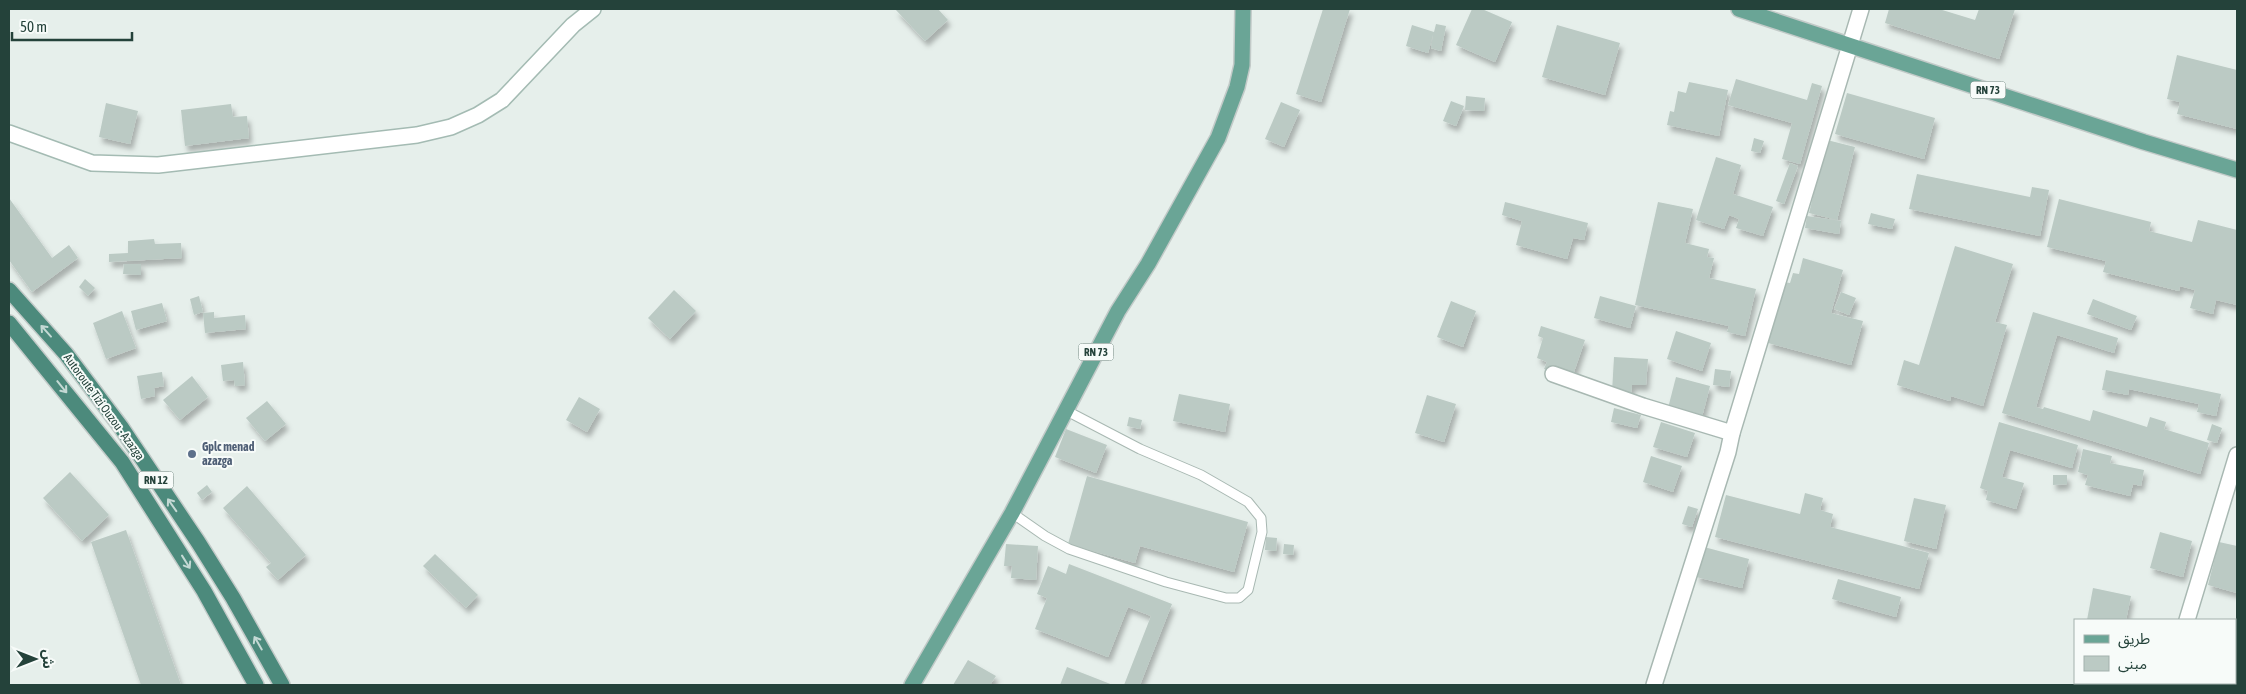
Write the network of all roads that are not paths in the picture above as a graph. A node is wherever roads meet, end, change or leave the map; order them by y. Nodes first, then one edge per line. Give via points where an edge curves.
1 (593, 9) edge
2 (1243, 9) edge
3 (1739, 9) edge
4 (1861, 9) edge
5 (1851, 46) junction
6 (9, 134) edge
7 (2237, 170) edge
8 (9, 290) edge
9 (9, 323) edge
10 (1553, 374) dead end
11 (1065, 410) junction
12 (1732, 433) junction
13 (2237, 455) edge
14 (1012, 513) junction
15 (2187, 619) edge
16 (256, 685) edge
17 (282, 685) edge
18 (912, 685) edge
19 (1654, 685) edge

1 - 6 street via 573,25 502,100 451,127 417,134 158,165 92,163
2 - 11 main road, RN 73 via 1242,65 1218,138
3 - 5 main road, RN 73
4 - 5 street
5 - 7 main road, RN 73
5 - 12 street
17 -> 8 highway, Autoroute Tizi Ouzou - Azazga / RN 12 via 198,542 121,427 66,354
9 -> 16 highway, Autoroute Tizi Ouzou - Azazga / RN 12 via 122,462 204,591
10 - 12 street
11 - 14 main road, RN 73
11 - 14 lane via 1140,449 1201,475 1248,502 1261,518 1262,532 1248,590 1239,598 1226,598 1166,582 1069,549
12 - 19 street via 1726,461
13 - 15 street
14 - 18 main road, RN 73

